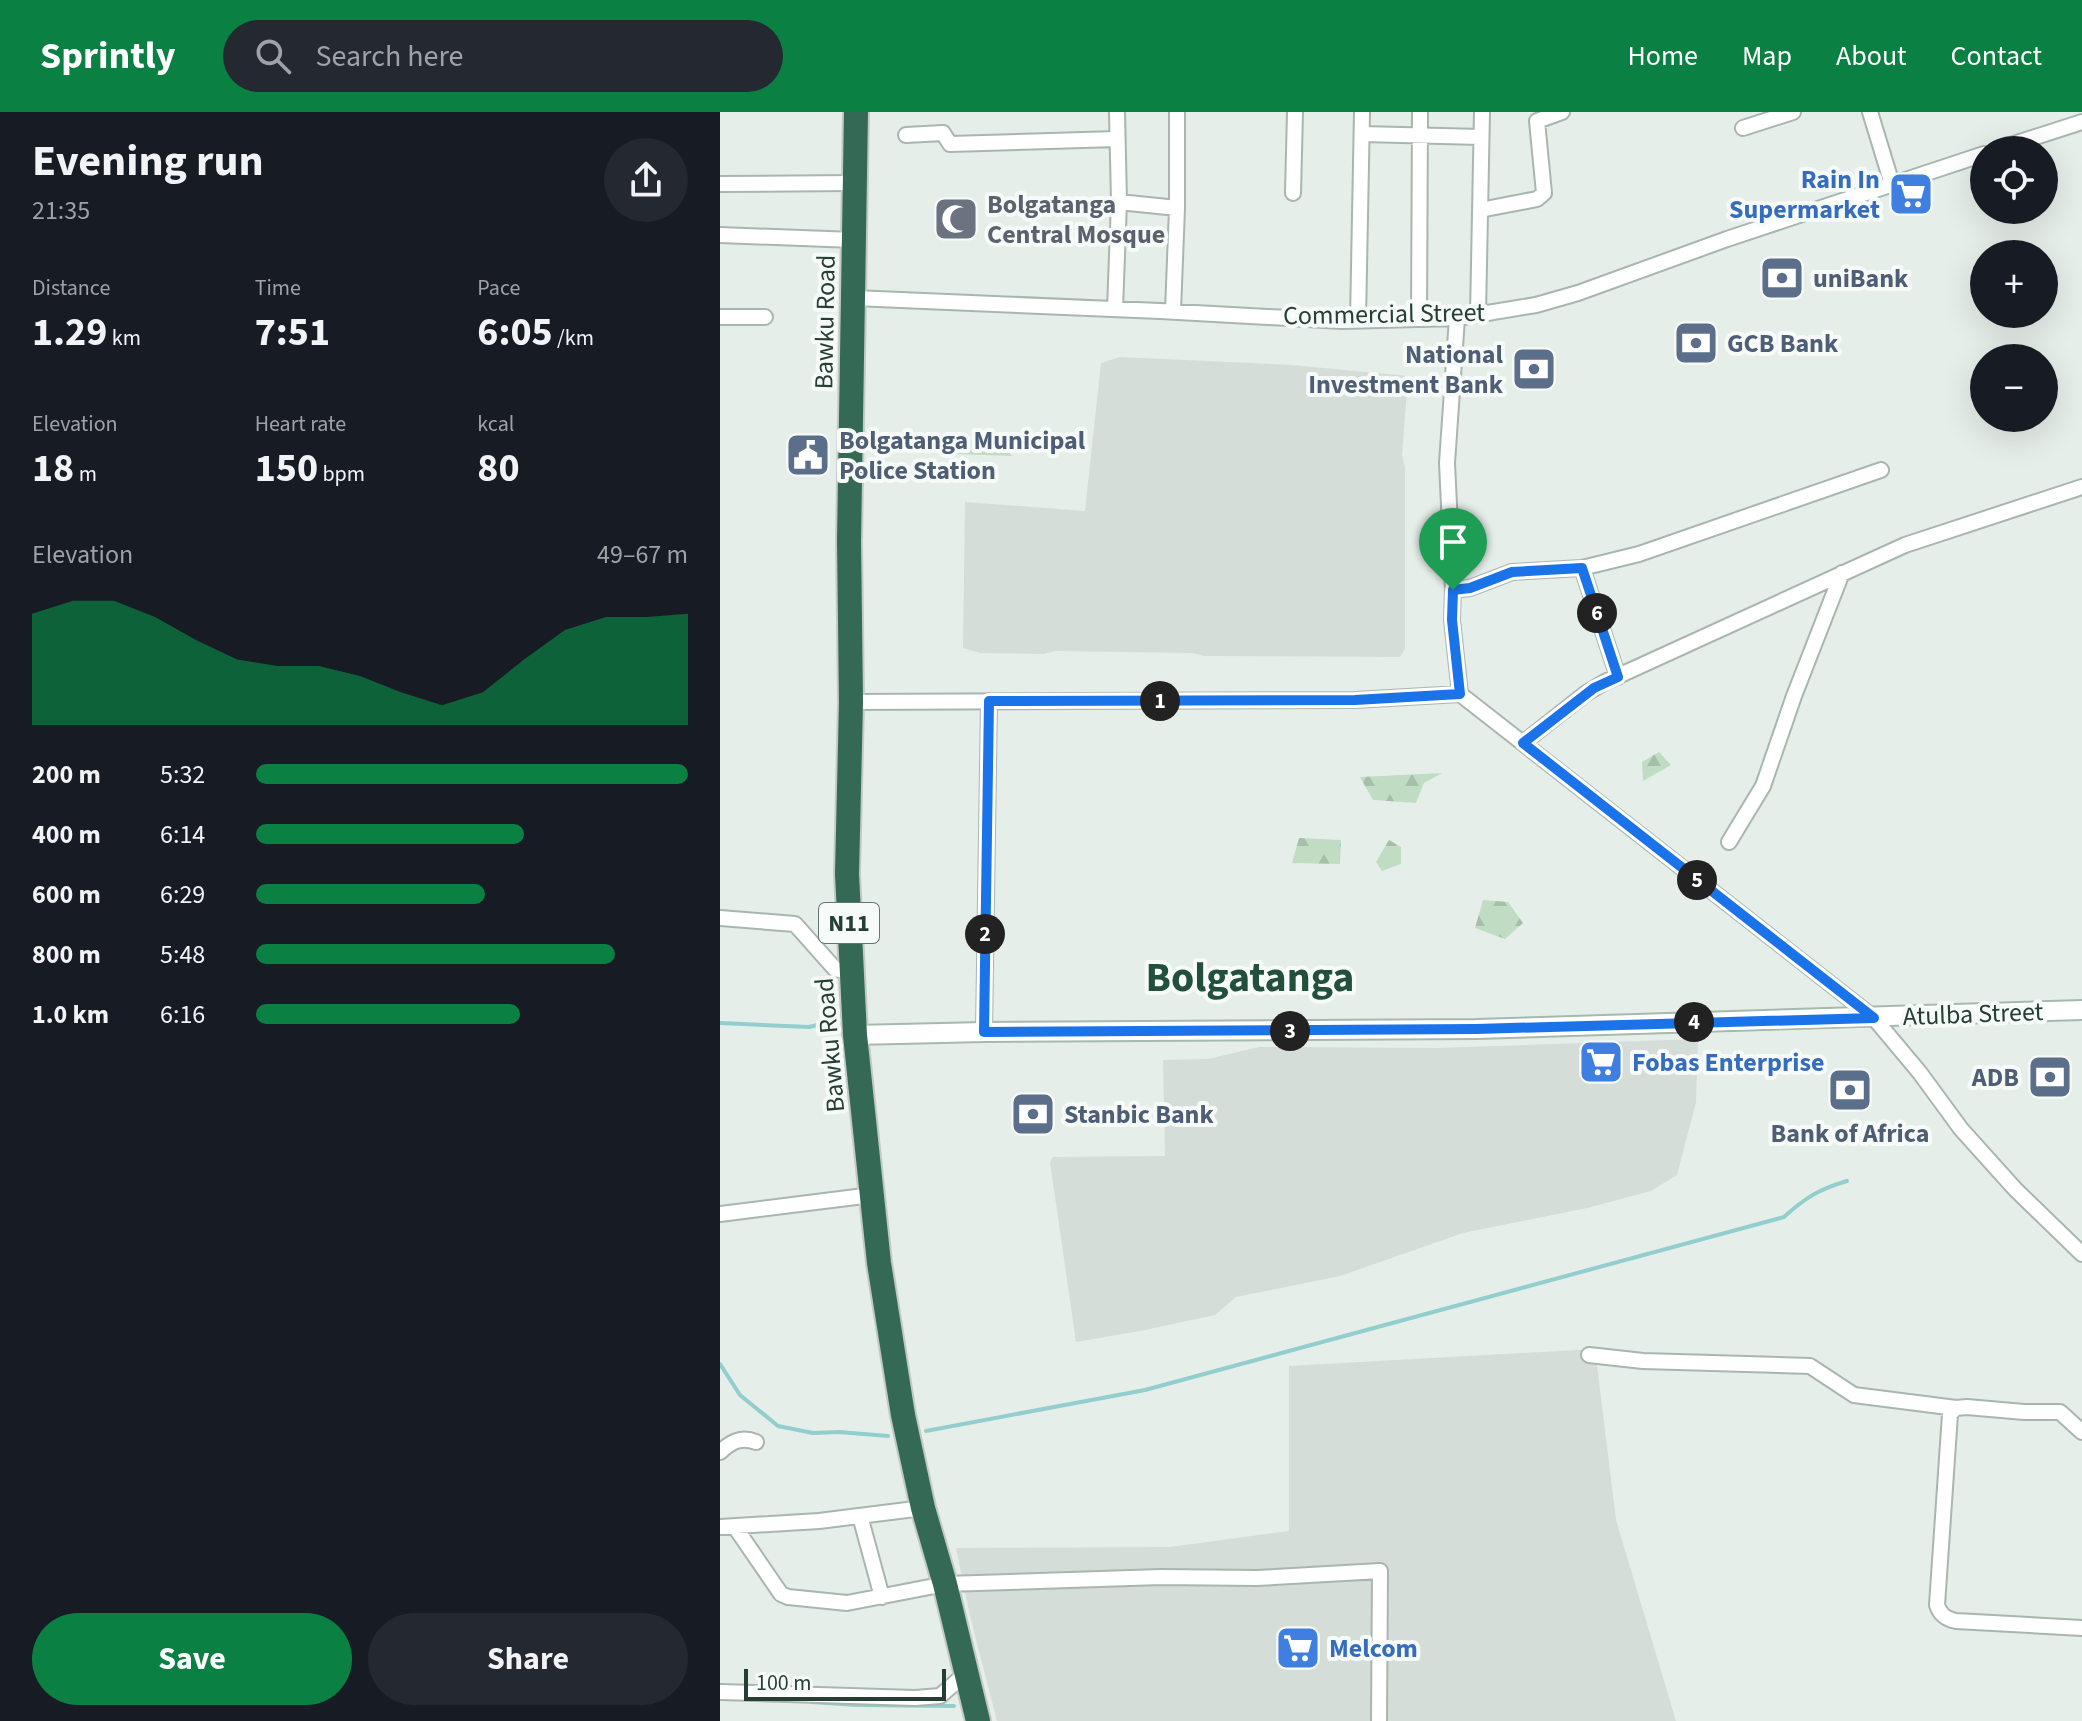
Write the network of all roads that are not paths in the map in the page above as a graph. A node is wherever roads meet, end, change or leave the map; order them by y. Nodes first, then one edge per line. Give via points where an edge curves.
1 (856, 112) edge
2 (1117, 112) edge
3 (1177, 112) edge
4 (1295, 112) edge
5 (1362, 112) edge
6 (1420, 112) edge
7 (1482, 112) edge
8 (1562, 112) edge
9 (1793, 112) edge
10 (1870, 112) edge
11 (2082, 122) edge
12 (1743, 128) dead end
13 (1362, 134) junction
14 (906, 135) dead end
15 (1420, 135) junction
16 (2038, 136) edge
17 (1481, 137) junction
18 (1117, 139) junction
19 (1970, 159) edge
20 (853, 183) junction
21 (720, 184) edge
22 (1892, 184) junction
23 (1293, 193) dead end
24 (1119, 202) junction
25 (1177, 208) junction
26 (1480, 210) junction
27 (720, 235) edge
28 (854, 240) junction
29 (854, 298) junction
30 (1115, 309) junction
31 (1173, 311) junction
32 (1478, 315) junction
33 (720, 317) edge
34 (765, 317) dead end
35 (1457, 318) junction
36 (1419, 319) junction
37 (1358, 320) junction
38 (1881, 470) dead end
39 (2082, 487) edge
40 (1582, 568) junction
41 (1842, 573) junction
42 (1453, 590) junction
43 (1618, 677) junction
44 (1460, 694) junction
45 (989, 701) junction
46 (851, 702) junction
47 (1523, 743) junction
48 (1729, 842) dead end
49 (720, 918) edge
50 (851, 972) junction
51 (2082, 1010) edge
52 (1874, 1018) junction
53 (984, 1032) junction
54 (855, 1035) junction
55 (872, 1195) junction
56 (720, 1214) edge
57 (2082, 1254) edge
58 (1589, 1355) dead end
59 (1956, 1408) junction
60 (2082, 1432) edge
61 (756, 1442) dead end
62 (720, 1452) edge
63 (923, 1508) junction
64 (860, 1516) junction
65 (728, 1527) edge
66 (945, 1584) junction
67 (882, 1597) junction
68 (2082, 1628) edge
69 (965, 1674) junction
70 (720, 1692) edge
71 (978, 1721) edge
72 (1379, 1721) edge

1 - 20 highway, Bawku Road / N11
2 - 18 street
3 - 25 street
4 - 23 street
5 - 13 street
6 - 15 street
7 - 17 street
8 - 26 street via 1537,121 1544,193 1537,199
9 - 12 street
10 - 22 street
11 - 16 street
13 - 15 street
13 - 37 street
14 - 18 street via 943,133 950,144
15 - 17 street
15 - 36 street
17 - 26 street
18 - 24 street
19 - 22 street, Commercial Street
20 - 21 street
20 - 28 highway, Bawku Road / N11
22 - 32 street, Commercial Street via 1578,293
24 - 25 street
24 - 30 street
25 - 31 street
26 - 32 street
27 - 28 street
28 - 29 highway, Bawku Road / N11
29 - 30 street, Commercial Street
29 - 46 highway, Bawku Road / N11
30 - 31 street, Commercial Street
31 - 37 street, Commercial Street
32 - 35 street, Commercial Street
33 - 34 street
35 - 36 street, Commercial Street
35 - 42 street via 1447,463
36 - 37 street, Commercial Street
38 - 40 street via 1639,554
39 - 41 street via 1905,545
40 - 42 street via 1512,572
40 - 43 street
41 - 43 street
41 - 48 street via 1763,786
42 - 44 street
43 - 47 street via 1594,688
44 - 45 street via 1355,700
44 - 47 street
45 - 46 street
45 - 53 street
46 - 50 highway, Bawku Road / N11
47 - 52 street
49 - 50 street via 795,924 835,969
50 - 54 highway, Bawku Road / N11
51 - 52 street, Atulba Street
52 - 53 street, Atulba Street via 1476,1029
52 - 57 street via 1961,1129
53 - 54 street, Atulba Street
54 - 55 highway, Bawku Road / N11
55 - 56 street
55 - 63 highway, Bawku Road / N11 via 898,1385
58 - 59 street via 1810,1366 1854,1395
59 - 60 street via 2060,1412
59 - 68 street via 1950,1414 1939,1611 1956,1621
61 - 62 street via 741,1439
63 - 64 street
63 - 66 highway, Bawku Road / N11
64 - 65 street
64 - 67 street
65 - 67 street via 781,1594 847,1603
66 - 67 street
66 - 69 highway, Bawku Road / N11
66 - 72 street via 1380,1571
69 - 70 street via 940,1696 915,1698
69 - 71 highway, Bawku Road / N11

